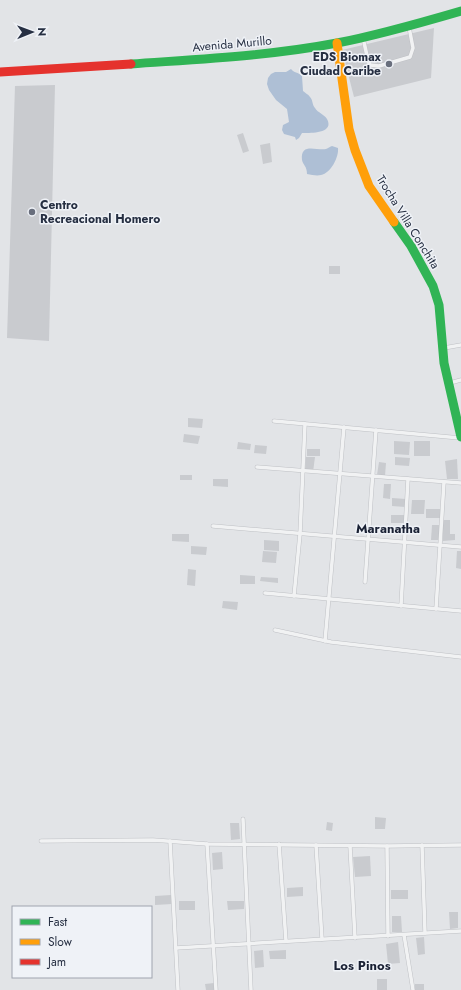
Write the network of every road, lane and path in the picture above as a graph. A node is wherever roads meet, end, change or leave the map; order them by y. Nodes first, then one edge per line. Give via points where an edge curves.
1 (461, 11) edge
2 (409, 26) junction
3 (363, 37) junction
4 (337, 43) junction
5 (0, 72) edge
6 (461, 345) edge
7 (443, 349) junction
8 (461, 380) edge
9 (449, 383) junction
10 (274, 421) dead end
11 (305, 424) junction
12 (460, 424) edge
13 (344, 427) junction
14 (376, 430) junction
15 (461, 438) edge
16 (256, 467) dead end
17 (303, 471) junction
18 (339, 474) junction
19 (373, 476) junction
20 (408, 479) junction
21 (444, 482) junction
22 (461, 483) edge
23 (213, 526) dead end
24 (300, 534) junction
25 (334, 537) junction
26 (368, 540) junction
27 (405, 542) junction
28 (440, 545) junction
29 (461, 547) edge
30 (365, 582) dead end
31 (265, 593) dead end
32 (294, 596) junction
33 (329, 599) junction
34 (401, 606) junction
35 (436, 609) junction
36 (461, 611) edge
37 (275, 630) dead end
38 (325, 641) junction
39 (461, 657) edge
40 (242, 819) dead end
41 (41, 841) dead end
42 (170, 841) junction
43 (207, 844) junction
44 (244, 844) junction
45 (280, 844) junction
46 (316, 845) junction
47 (422, 845) junction
48 (461, 845) edge
49 (350, 846) junction
50 (387, 846) junction
51 (461, 931) edge
52 (425, 933) junction
53 (404, 935) junction
54 (388, 936) junction
55 (355, 938) junction
56 (322, 939) junction
57 (286, 941) junction
58 (249, 944) junction
59 (214, 946) junction
60 (176, 948) junction
61 (178, 990) edge
62 (216, 990) edge
63 (251, 990) edge
64 (413, 990) edge

1 - 2 main road, Avenida Murillo
2 - 3 main road, Avenida Murillo
2 - 3 lane via 413,48 410,57 379,66 370,65
3 - 4 main road, Avenida Murillo
4 - 5 main road, Avenida Murillo via 248,56
4 - 7 main road, Trocha Villa Conchita via 349,129 355,150 369,186 410,246 433,286 439,305
6 - 7 lane
7 - 9 main road, Trocha Villa Conchita
8 - 9 lane
9 - 12 main road, Trocha Villa Conchita
10 - 11 lane
11 - 13 lane
11 - 17 lane
12 - 15 main road, Trocha Villa Conchita
13 - 14 lane
13 - 18 lane
14 - 15 lane
14 - 19 lane
16 - 17 lane
17 - 18 lane
17 - 24 lane
18 - 19 lane
18 - 25 lane
19 - 20 lane
19 - 26 lane
20 - 21 lane
20 - 27 lane
21 - 22 lane
21 - 28 lane
23 - 24 lane
24 - 25 lane
24 - 32 lane
25 - 26 lane
25 - 33 lane
26 - 27 lane
26 - 30 lane
27 - 28 lane
27 - 34 lane
28 - 29 lane
28 - 35 lane
31 - 32 lane
32 - 33 lane
33 - 34 lane
33 - 38 lane
34 - 35 lane
35 - 36 lane
37 - 38 lane
38 - 39 lane
40 - 44 lane
41 - 42 lane
42 - 43 lane
42 - 60 lane
43 - 44 lane
43 - 59 lane
44 - 45 lane
44 - 58 lane
45 - 46 lane
45 - 57 lane
46 - 49 lane
46 - 56 lane
47 - 48 lane
47 - 50 lane
47 - 52 lane
49 - 50 lane
49 - 55 lane
50 - 54 lane
51 - 52 lane
52 - 53 lane
53 - 54 lane
53 - 64 lane
54 - 55 lane
55 - 56 lane
56 - 57 lane
57 - 58 lane
58 - 59 lane
58 - 63 lane
59 - 60 lane
59 - 62 lane
60 - 61 lane

